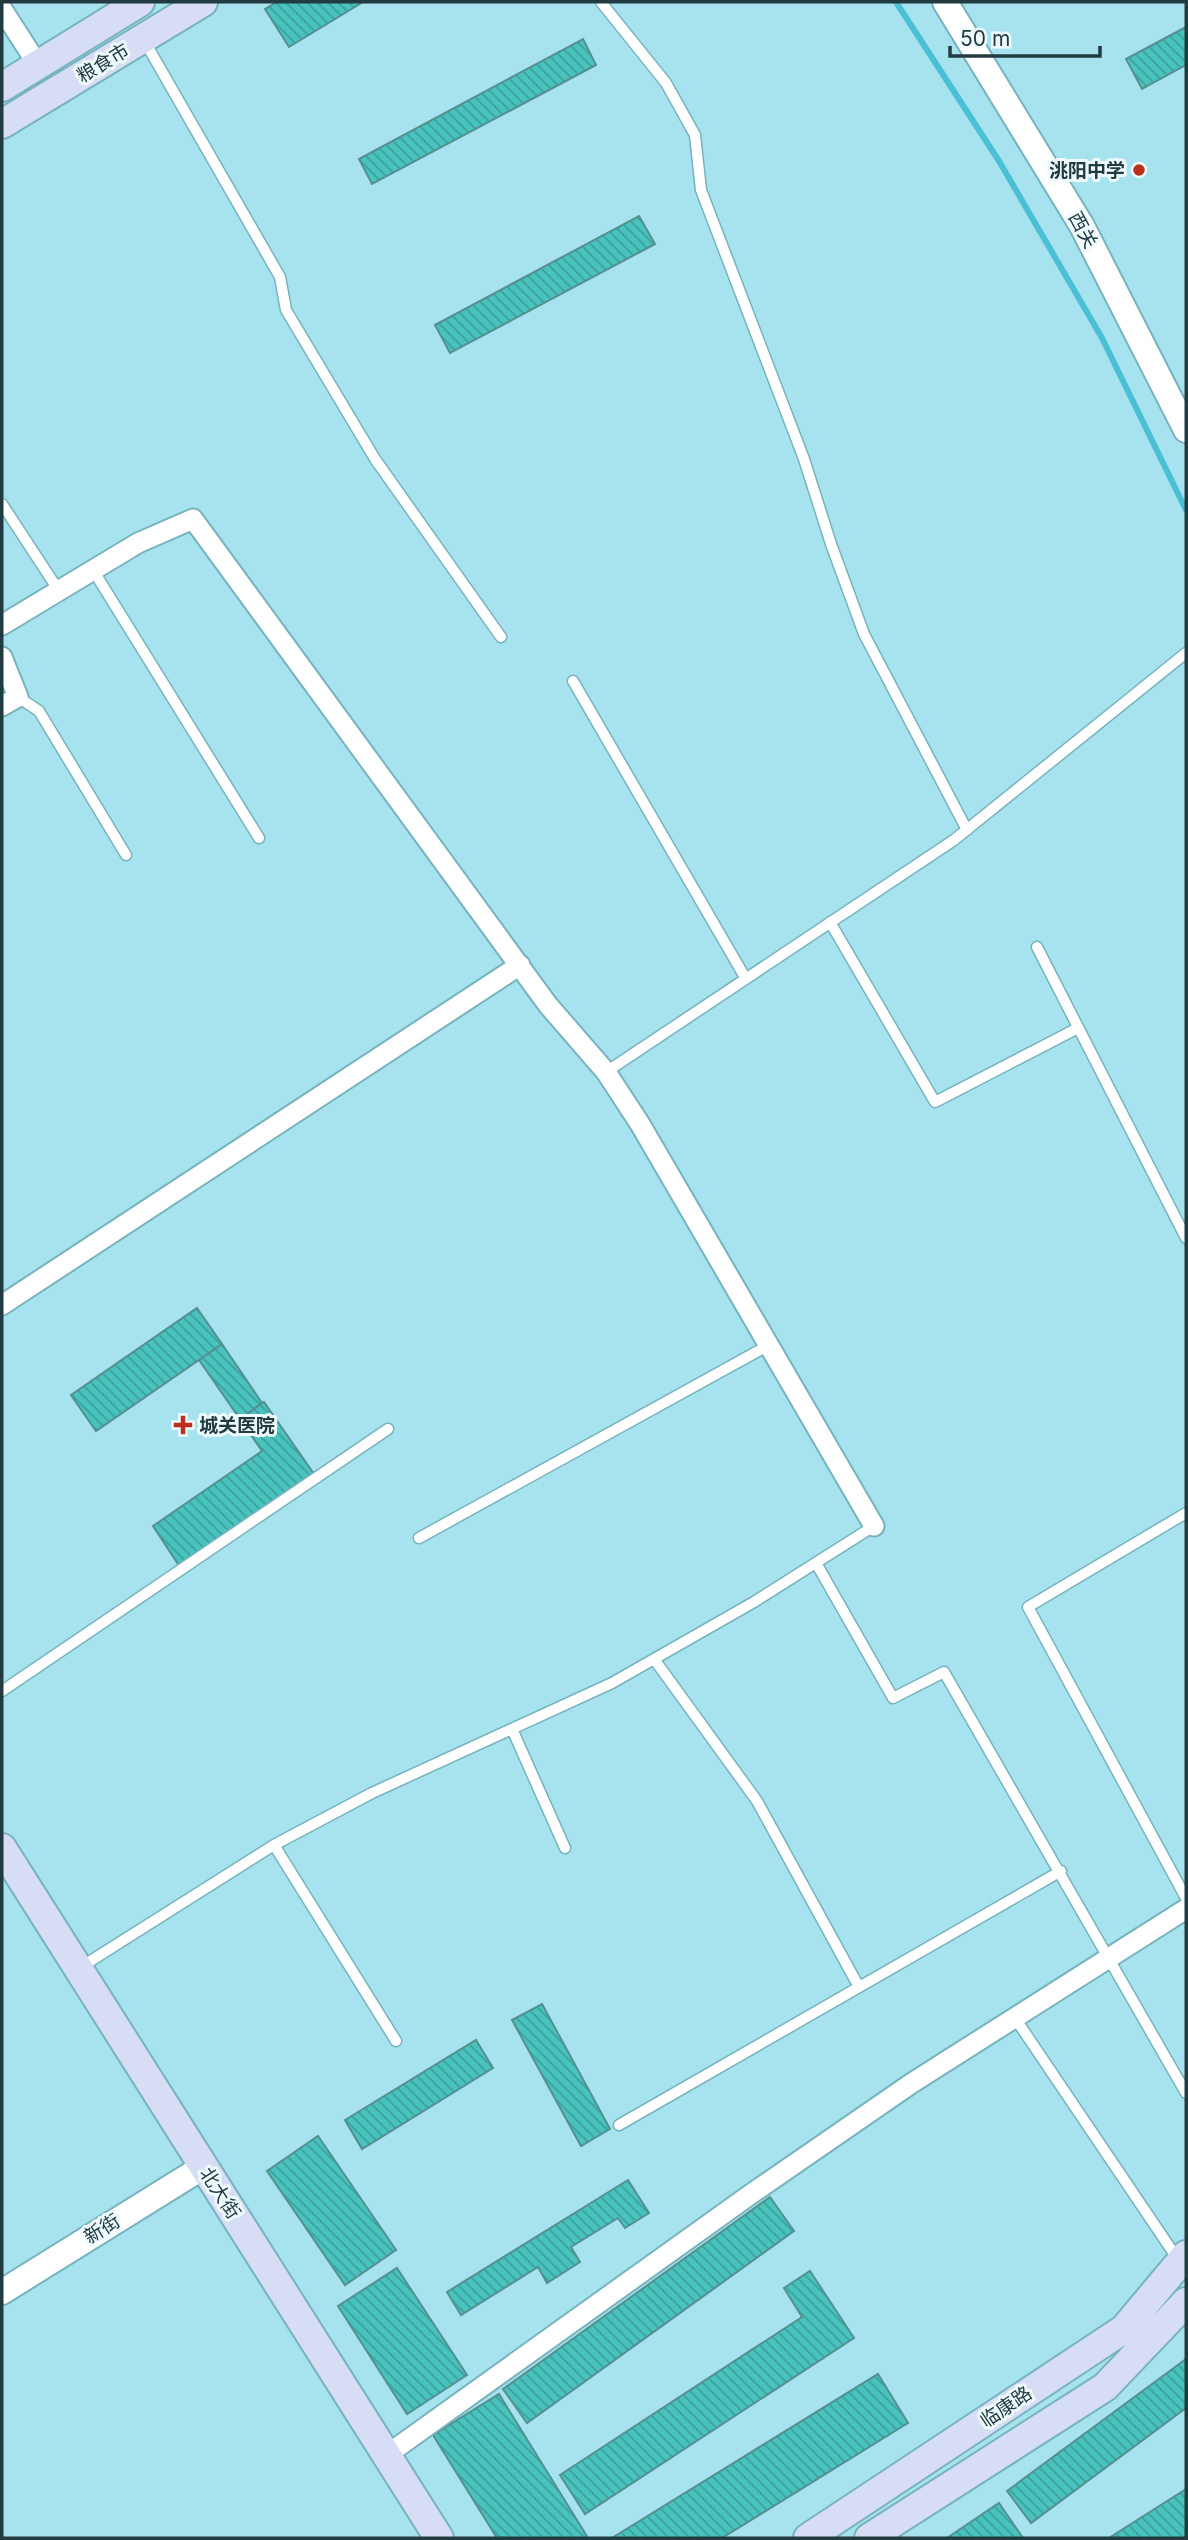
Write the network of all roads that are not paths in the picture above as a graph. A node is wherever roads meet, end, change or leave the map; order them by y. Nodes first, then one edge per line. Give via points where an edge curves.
1 (140, 2) edge
2 (204, 2) edge
3 (601, 2) edge
4 (945, 2) edge
5 (2, 9) edge
6 (143, 38) junction
7 (38, 65) junction
8 (2, 87) edge
9 (2, 124) edge
10 (1186, 430) edge
11 (2, 504) edge
12 (93, 570) junction
13 (59, 591) junction
14 (2, 625) edge
15 (501, 637) dead end
16 (1186, 653) edge
17 (2, 657) edge
18 (573, 681) dead end
19 (10, 702) edge
20 (967, 830) junction
21 (259, 838) dead end
22 (126, 855) dead end
23 (830, 922) junction
24 (1037, 947) dead end
25 (520, 965) junction
26 (746, 979) junction
27 (1078, 1028) junction
28 (606, 1072) junction
29 (1186, 1238) edge
30 (2, 1305) edge
31 (769, 1345) junction
32 (388, 1429) dead end
33 (1186, 1513) edge
34 (874, 1526) joint
35 (419, 1538) dead end
36 (816, 1563) junction
37 (654, 1660) junction
38 (2, 1691) edge
39 (512, 1729) junction
40 (274, 1845) junction
41 (2, 1848) edge
42 (565, 1848) dead end
43 (1061, 1871) junction
44 (1186, 1898) edge
45 (1186, 1909) edge
46 (1108, 1959) junction
47 (79, 1969) junction
48 (859, 1987) junction
49 (1014, 2018) junction
50 (396, 2040) dead end
51 (1186, 2093) edge
52 (619, 2125) dead end
53 (202, 2167) junction
54 (1183, 2259) edge
55 (2, 2292) edge
56 (1186, 2302) edge
57 (388, 2454) junction
58 (439, 2538) edge
59 (808, 2538) edge
60 (869, 2538) edge

1 - 7 main road, 粮食市
2 - 6 main road, 粮食市
3 - 20 lane via 666,83 695,135 701,190 804,459 864,634
4 - 10 street, 西关 via 1082,226
5 - 7 street
6 - 9 main road, 粮食市
6 - 15 lane via 280,277 286,310 361,436
7 - 8 main road, 粮食市
11 - 13 lane
12 - 13 street
12 - 21 lane
12 - 25 street via 138,543 193,519
13 - 14 street
16 - 20 lane
17 - 19 street
18 - 26 lane
19 - 22 lane via 39,711
20 - 23 lane
23 - 26 lane
23 - 27 lane via 935,1102
24 - 27 lane
25 - 28 street
25 - 30 street
26 - 28 lane
27 - 29 lane
28 - 31 street
31 - 34 street
31 - 35 lane
32 - 38 lane
33 - 44 lane via 1028,1607
34 - 36 lane
36 - 37 lane
36 - 43 lane via 893,1698 944,1672
37 - 39 lane
37 - 48 lane via 757,1801
39 - 40 lane via 372,1793
39 - 42 lane
40 - 47 lane
40 - 50 lane
41 - 47 main road, 北大街
43 - 46 lane
43 - 48 lane
45 - 46 street
46 - 49 street
46 - 51 lane
47 - 53 main road, 北大街
48 - 52 lane
49 - 54 lane
49 - 57 street via 751,2194
53 - 55 street, 新街
53 - 57 main road, 北大街
54 - 59 main road, 临康路 via 1124,2329
56 - 60 main road, 临康路 via 1105,2387
57 - 58 main road, 北大街

